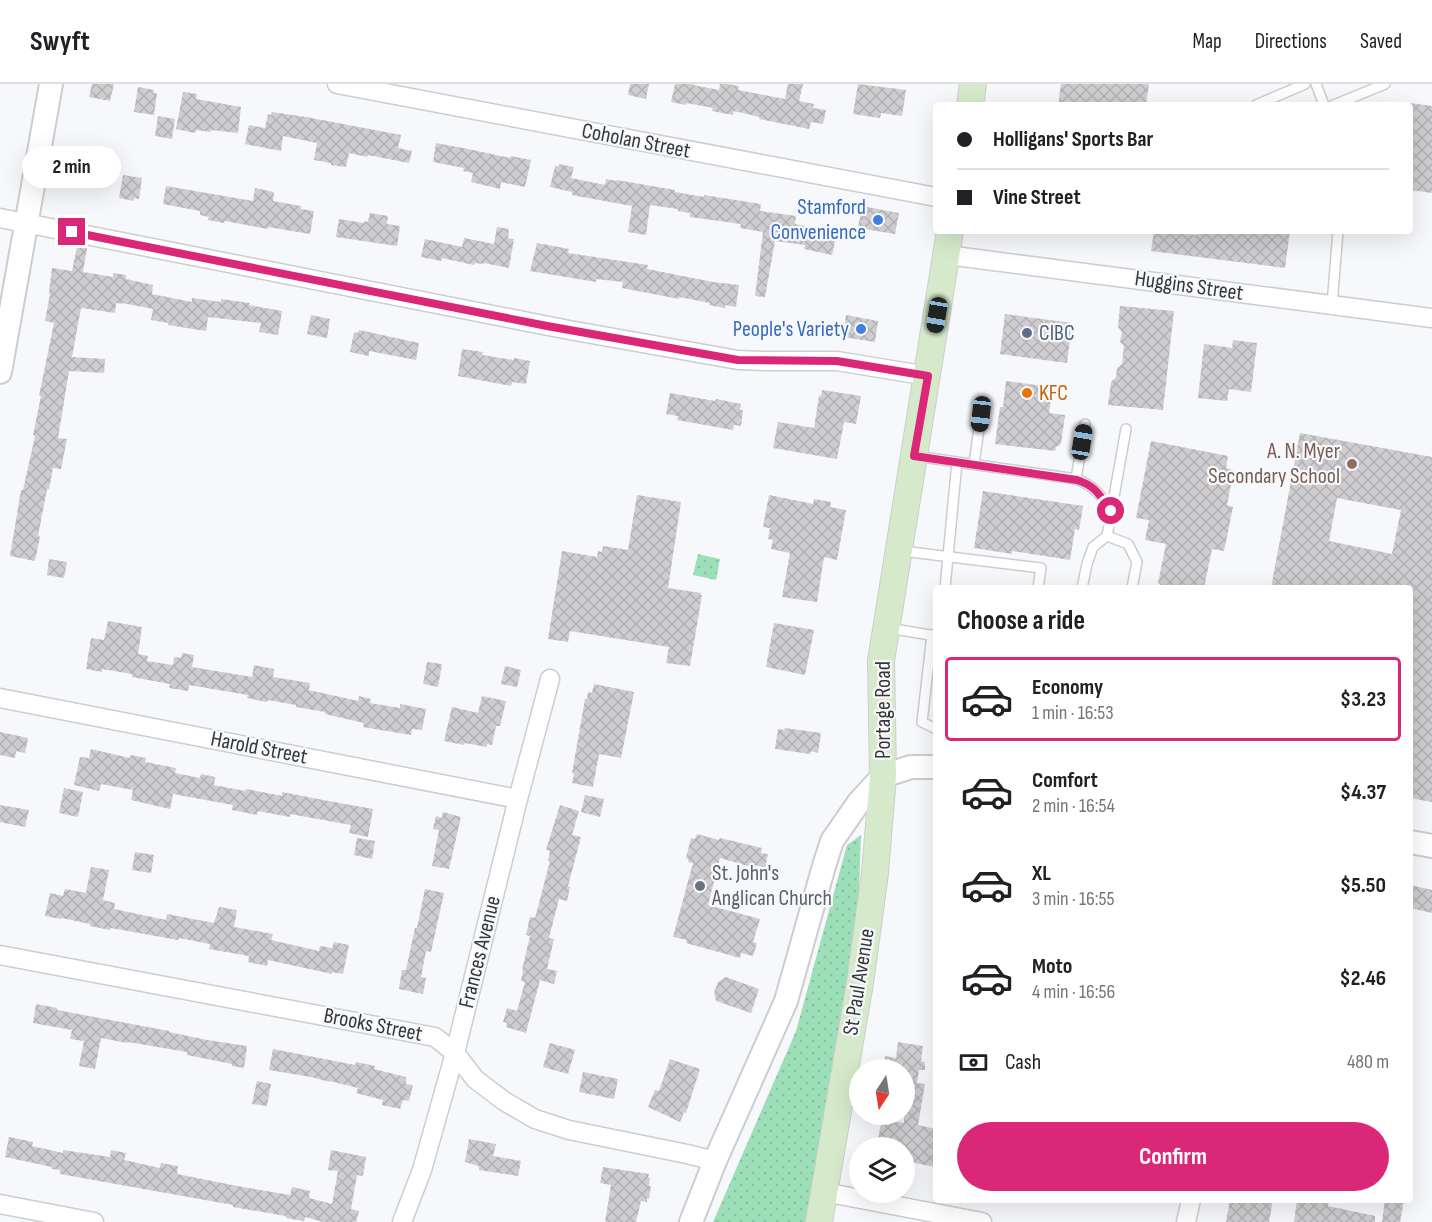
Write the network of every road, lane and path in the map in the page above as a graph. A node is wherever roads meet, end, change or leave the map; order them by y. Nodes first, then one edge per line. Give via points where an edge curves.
1 (51, 84) edge
2 (337, 84) edge
3 (973, 84) edge
4 (1305, 84) edge
5 (1316, 84) edge
6 (1384, 84) edge
7 (970, 102) edge
8 (1263, 102) edge
9 (1323, 102) edge
10 (1341, 102) edge
11 (933, 196) edge
12 (0, 218) edge
13 (27, 223) junction
14 (1338, 234) edge
15 (949, 243) edge
16 (1332, 305) junction
17 (1432, 318) edge
18 (0, 372) edge
19 (928, 376) junction
20 (981, 414) dead end
21 (1085, 424) dead end
22 (1126, 429) dead end
23 (914, 456) junction
24 (957, 462) junction
25 (974, 464) junction
26 (1077, 480) junction
27 (1111, 511) junction
28 (1107, 536) junction
29 (899, 550) junction
30 (948, 557) junction
31 (945, 585) edge
32 (1038, 585) edge
33 (1083, 585) edge
34 (1133, 585) edge
35 (887, 628) junction
36 (933, 636) edge
37 (933, 643) edge
38 (550, 679) dead end
39 (0, 698) edge
40 (933, 728) edge
41 (933, 767) edge
42 (883, 776) junction
43 (518, 799) junction
44 (1413, 843) edge
45 (1432, 846) edge
46 (0, 955) edge
47 (455, 1053) junction
48 (715, 1161) junction
49 (824, 1192) junction
50 (1190, 1203) edge
51 (0, 1204) edge
52 (94, 1222) edge
53 (402, 1222) edge
54 (691, 1222) edge
55 (819, 1222) edge
56 (982, 1222) edge
57 (1186, 1222) edge

1 - 13 street
2 - 11 street, Coholan Street
3 - 7 main road
4 - 8 lane
5 - 9 lane
6 - 10 lane
12 - 13 street
13 - 18 street
13 - 19 street via 738,360 837,361
14 - 16 lane
15 - 16 street, Huggins Street
15 - 19 main road, Portage Road
16 - 17 street, Huggins Street
19 - 23 main road, Portage Road
20 - 25 lane
21 - 26 lane
22 - 27 lane
23 - 24 lane
23 - 29 main road, Portage Road
24 - 25 lane
24 - 30 lane
25 - 26 lane
26 - 27 lane via 1088,483
27 - 28 lane
28 - 33 lane via 1094,547
28 - 34 lane via 1128,544 1137,562
29 - 30 lane
29 - 35 main road, Portage Road
30 - 31 lane
30 - 32 lane via 1041,568
35 - 36 lane
35 - 42 main road, Portage Road via 881,661
37 - 40 lane via 922,722
38 - 43 street, Frances Avenue
39 - 43 street, Harold Street
41 - 42 street via 911,767
42 - 48 street, Portage Road via 832,841 786,1001
42 - 49 main road, St Paul Avenue via 860,983
43 - 47 street, Frances Avenue
44 - 45 street
46 - 47 street, Brooks Street via 435,1037
47 - 48 street, Brooks Street via 475,1079 535,1119
47 - 53 street, Frances Avenue via 422,1170
48 - 54 street, Portage Road
49 - 55 main road, St Paul Avenue
49 - 56 street
50 - 57 street
51 - 52 street

